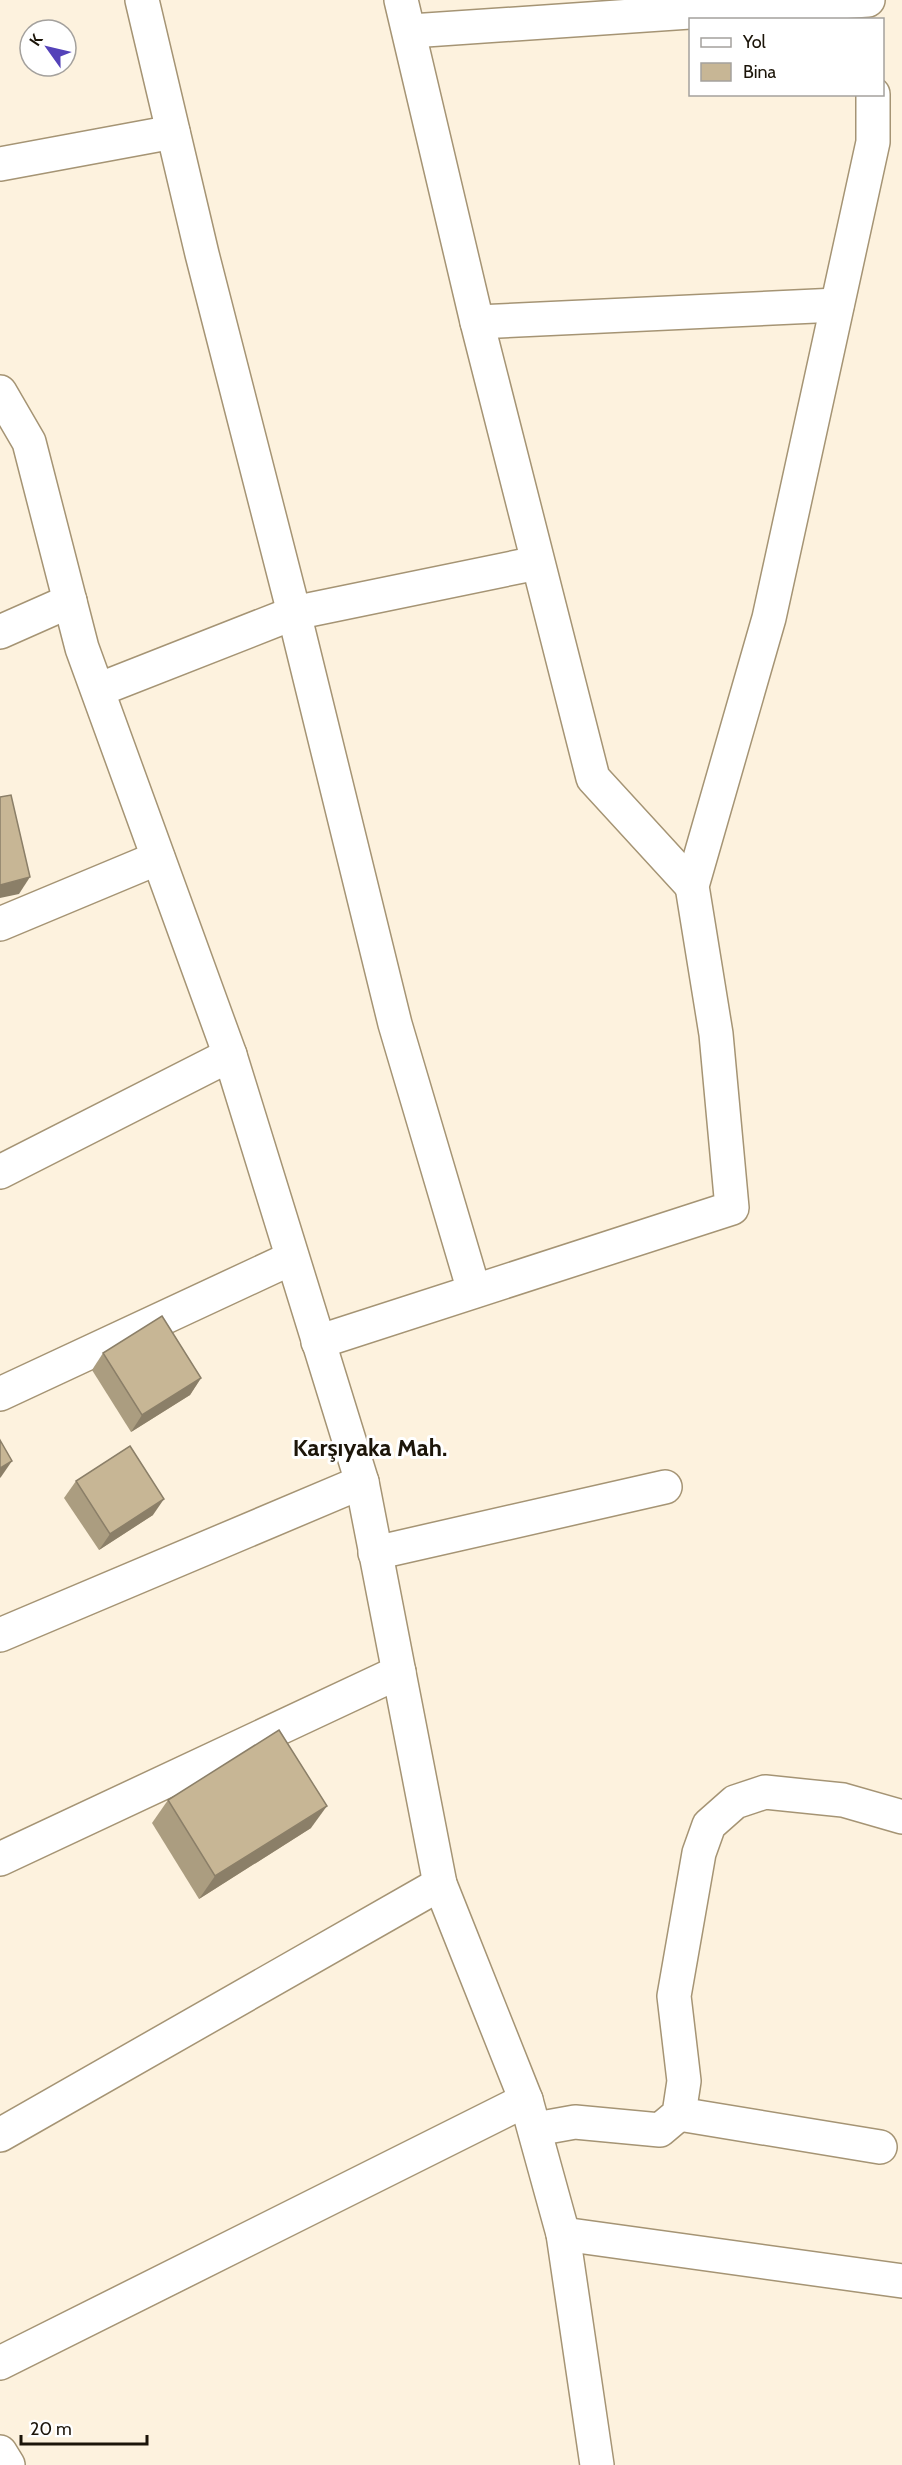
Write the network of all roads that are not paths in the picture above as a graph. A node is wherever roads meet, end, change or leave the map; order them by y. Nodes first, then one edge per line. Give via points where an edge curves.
1 (142, 0) edge
2 (401, 0) edge
3 (870, 0) edge
4 (872, 18) edge
5 (411, 32) junction
6 (873, 96) edge
7 (173, 132) junction
8 (0, 164) edge
9 (837, 305) junction
10 (477, 322) junction
11 (0, 392) edge
12 (537, 563) junction
13 (70, 601) junction
14 (294, 613) junction
15 (0, 632) edge
16 (98, 690) junction
17 (158, 858) junction
18 (692, 886) junction
19 (0, 924) edge
20 (230, 1055) junction
21 (0, 1172) edge
22 (292, 1258) junction
23 (474, 1291) junction
24 (318, 1342) junction
25 (0, 1394) edge
26 (362, 1482) junction
27 (664, 1487) dead end
28 (375, 1553) junction
29 (0, 1635) edge
30 (399, 1672) junction
31 (902, 1817) edge
32 (0, 1859) edge
33 (440, 1884) junction
34 (679, 2114) junction
35 (531, 2115) junction
36 (0, 2136) edge
37 (880, 2147) dead end
38 (563, 2234) junction
39 (902, 2282) edge
40 (0, 2363) edge
41 (0, 2452) edge
42 (8, 2465) edge
43 (597, 2465) edge

1 - 7 street
2 - 5 street
3 - 4 street
3 - 5 street
5 - 10 street
6 - 9 street via 873,142
7 - 8 street
7 - 14 street
9 - 10 street
9 - 18 street via 769,618
10 - 12 street
11 - 13 street via 29,442
12 - 14 street
12 - 18 street via 593,778
13 - 15 street
13 - 16 street
14 - 16 street
14 - 23 street via 395,1024
16 - 17 street
17 - 19 street
17 - 20 street
18 - 23 street via 716,1034 732,1208
20 - 21 street
20 - 22 street
22 - 24 street
22 - 25 street
23 - 24 street
24 - 26 street
26 - 28 street
26 - 29 street
27 - 28 street
28 - 30 street
30 - 32 street
30 - 33 street
31 - 34 street via 843,1800 765,1792 735,1802 709,1825 699,1853 674,1996 684,2081
33 - 35 street
33 - 36 street
34 - 35 street via 660,2130
34 - 37 street
35 - 38 street
35 - 40 street
38 - 39 street
38 - 43 street
41 - 42 street

